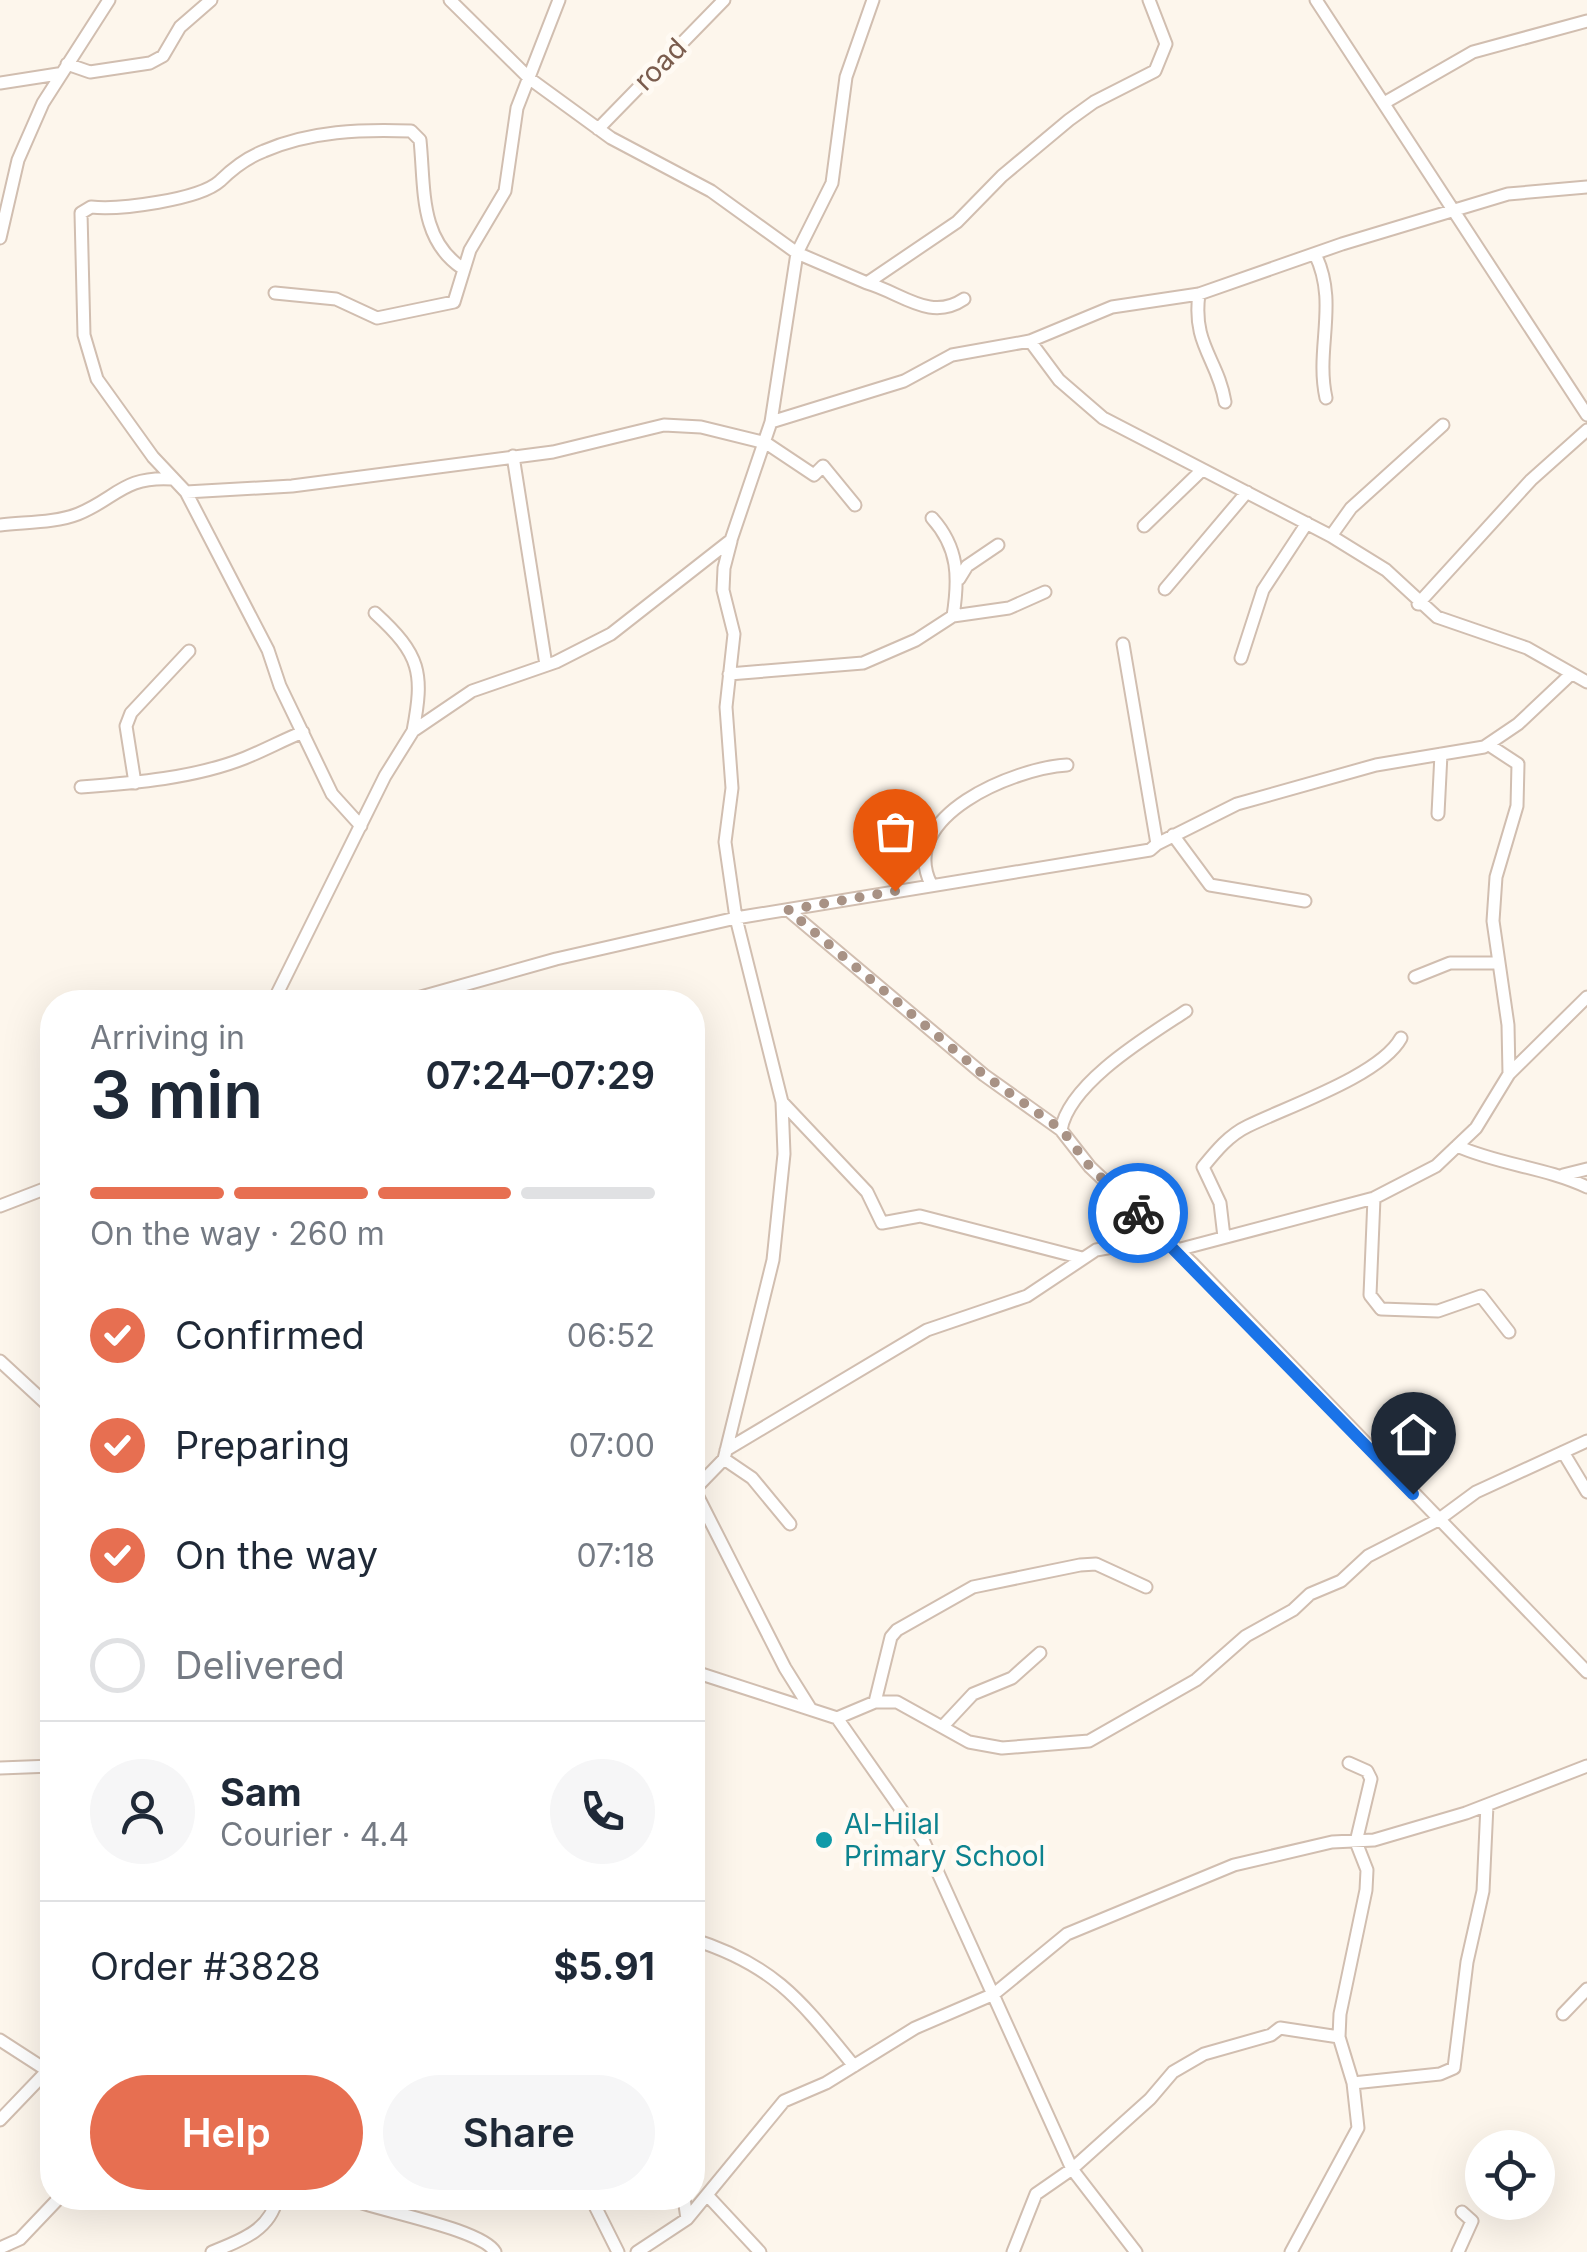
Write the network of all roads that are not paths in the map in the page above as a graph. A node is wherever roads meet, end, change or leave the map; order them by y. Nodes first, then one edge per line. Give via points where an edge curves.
1 (94, 0) edge
2 (109, 0) edge
3 (211, 0) edge
4 (450, 0) edge
5 (559, 0) edge
6 (724, 0) edge
7 (873, 0) edge
8 (1149, 0) edge
9 (1316, 0) edge
10 (98, 14) junction
11 (1587, 21) edge
12 (67, 64) junction
13 (58, 74) junction
14 (530, 79) junction
15 (0, 83) edge
16 (1384, 103) junction
17 (598, 129) junction
18 (1587, 187) edge
19 (1455, 211) junction
20 (0, 238) edge
21 (797, 253) junction
22 (1315, 254) junction
23 (462, 268) junction
24 (867, 283) junction
25 (275, 293) dead end
26 (1199, 294) junction
27 (964, 298) dead end
28 (1030, 341) junction
29 (1326, 398) dead end
30 (1225, 402) dead end
31 (1587, 414) edge
32 (771, 422) junction
33 (1443, 424) dead end
34 (1587, 430) edge
35 (766, 443) junction
36 (513, 456) junction
37 (1202, 470) junction
38 (172, 478) junction
39 (186, 492) junction
40 (1247, 492) junction
41 (854, 505) dead end
42 (932, 518) dead end
43 (1307, 523) junction
44 (0, 525) edge
45 (1144, 526) dead end
46 (1331, 536) junction
47 (731, 540) junction
48 (998, 545) dead end
49 (958, 578) junction
50 (1165, 589) dead end
51 (1045, 592) dead end
52 (1418, 604) junction
53 (375, 613) dead end
54 (953, 616) junction
55 (1124, 644) dead end
56 (189, 651) dead end
57 (1241, 658) dead end
58 (546, 665) junction
59 (729, 674) junction
60 (1570, 675) junction
61 (1587, 682) edge
62 (414, 730) junction
63 (303, 732) junction
64 (1488, 745) junction
65 (1441, 754) junction
66 (1067, 765) dead end
67 (136, 783) junction
68 (81, 786) dead end
69 (1438, 814) dead end
70 (361, 826) junction
71 (1173, 835) junction
72 (1157, 844) junction
73 (931, 884) junction
74 (1304, 901) dead end
75 (788, 910) junction
76 (736, 918) junction
77 (1497, 963) junction
78 (1415, 977) dead end
79 (278, 990) edge
80 (469, 990) edge
81 (1587, 997) edge
82 (1186, 1011) dead end
83 (1400, 1038) dead end
84 (1508, 1074) junction
85 (782, 1102) junction
86 (1062, 1130) junction
87 (1457, 1146) junction
88 (1587, 1170) edge
89 (1563, 1176) junction
90 (1587, 1187) edge
91 (40, 1191) edge
92 (1374, 1198) junction
93 (0, 1206) edge
94 (1224, 1238) junction
95 (1174, 1247) junction
96 (1082, 1258) junction
97 (1508, 1332) dead end
98 (0, 1361) edge
99 (40, 1399) edge
100 (1587, 1441) edge
101 (1563, 1452) junction
102 (725, 1455) junction
103 (705, 1478) edge
104 (1587, 1492) edge
105 (705, 1512) edge
106 (1438, 1520) junction
107 (790, 1524) dead end
108 (1146, 1587) dead end
109 (1040, 1653) dead end
110 (1587, 1672) edge
111 (705, 1675) edge
112 (874, 1702) junction
113 (810, 1708) junction
114 (837, 1718) junction
115 (944, 1725) junction
116 (1349, 1763) dead end
117 (40, 1766) edge
118 (1587, 1766) edge
119 (0, 1768) edge
120 (1487, 1805) junction
121 (1356, 1842) junction
122 (705, 1943) edge
123 (1587, 1989) edge
124 (994, 1994) junction
125 (1563, 2014) dead end
126 (1340, 2037) junction
127 (0, 2040) edge
128 (40, 2066) edge
129 (854, 2066) junction
130 (40, 2082) edge
131 (1353, 2082) junction
132 (0, 2120) edge
133 (1072, 2169) junction
134 (706, 2195) joint
135 (47, 2210) edge
136 (274, 2210) edge
137 (379, 2210) edge
138 (597, 2210) edge
139 (686, 2210) edge
140 (694, 2210) edge
141 (1462, 2212) dead end
142 (687, 2219) junction
143 (20, 2239) junction
144 (0, 2248) edge
145 (26, 2252) edge
146 (212, 2252) edge
147 (495, 2252) edge
148 (618, 2252) edge
149 (637, 2252) edge
150 (760, 2252) edge
151 (1013, 2252) edge
152 (1136, 2252) edge
153 (1291, 2252) edge
154 (1458, 2252) edge

1 - 10 street
2 - 10 street
3 - 12 street via 180,28 163,56 150,62 90,72
4 - 14 street
5 - 14 street
6 - 17 street, road
7 - 21 street via 846,77 832,183
8 - 24 street via 1166,44 1156,72 1069,120 957,222
9 - 16 street
10 - 12 street
11 - 16 street via 1472,52
12 - 13 street
13 - 15 street
13 - 20 street via 18,160
14 - 17 street
14 - 23 street via 517,108 505,191
16 - 19 street
17 - 21 street via 711,191
18 - 19 street via 1508,194
19 - 22 street
19 - 31 street
21 - 24 street
21 - 32 street
22 - 26 street
22 - 29 street via 1328,280 1328,341 1320,368
23 - 25 street via 454,302 378,318 324,296
23 - 38 street via 440,254 431,237 420,140 410,131 304,138 265,150 208,187 81,213 87,354 105,393
24 - 27 street via 932,311 948,310
26 - 28 street via 1112,306
26 - 30 street via 1196,314 1206,358 1221,377
28 - 32 street via 952,355 904,381
28 - 37 street via 1058,380 1103,418
32 - 35 street
33 - 46 street via 1350,508
34 - 52 street via 1530,480
35 - 36 street via 664,424 588,446
35 - 41 street via 814,475 822,466
35 - 47 street
36 - 39 street via 322,483
36 - 58 street
37 - 40 street
37 - 45 street
38 - 39 street
38 - 44 street via 148,477 77,514
39 - 63 street
40 - 43 street
40 - 50 street
42 - 49 street via 946,533
43 - 46 street
43 - 57 street via 1264,590
46 - 52 street via 1386,570
47 - 58 street via 611,634
47 - 59 street via 723,590 734,634
48 - 49 street
49 - 54 street
51 - 54 street via 1009,608
52 - 60 street via 1459,627 1527,648
53 - 62 street via 420,674
54 - 59 street via 863,663
55 - 72 street
56 - 67 street via 131,713 126,726
58 - 62 street via 472,692
59 - 76 street via 732,788 726,842
60 - 61 street
60 - 64 street
62 - 70 street
63 - 67 street via 244,759
63 - 70 street via 332,794
64 - 65 street
64 - 77 street via 1518,764 1518,806 1496,878
65 - 69 street
65 - 71 street via 1237,804
66 - 73 street via 1027,771 944,815 924,851
67 - 68 street
70 - 79 street
71 - 72 street
71 - 74 street via 1210,885
72 - 73 street
73 - 75 street
75 - 76 street
75 - 86 street via 984,1075
76 - 80 street via 556,958
76 - 85 street
77 - 78 street via 1450,963
77 - 84 street
81 - 84 street
82 - 86 street via 1095,1078 1073,1102
83 - 94 street via 1340,1083 1249,1125 1218,1148 1203,1167 1220,1203
84 - 87 street via 1476,1128
85 - 96 street via 867,1192 882,1223 920,1216
85 - 102 street via 782,1190 773,1260
86 - 95 street via 1090,1167
87 - 89 street via 1507,1166
87 - 92 street via 1436,1166
88 - 89 street
89 - 90 street
91 - 93 street
92 - 94 street
92 - 97 street via 1370,1295 1381,1309 1438,1311 1481,1296
94 - 95 street
95 - 96 street via 1115,1244
95 - 106 street
96 - 102 street via 1026,1296 926,1330
98 - 99 street
100 - 101 street
101 - 104 street
101 - 106 street via 1476,1492
102 - 103 street
102 - 107 street
105 - 113 street
106 - 110 street
106 - 115 street via 1368,1556 1341,1582 1246,1636 1196,1680 1100,1736 1078,1744 1002,1748 969,1742
108 - 112 street via 1096,1564 974,1588 891,1636
109 - 115 street via 1012,1678 974,1694
111 - 113 street
112 - 114 street
112 - 115 street via 897,1702
113 - 114 street
114 - 124 street via 924,1842
116 - 121 street via 1367,1770 1371,1780
117 - 119 street
118 - 120 street
120 - 121 street
120 - 131 street via 1483,1891 1454,2068
121 - 124 street via 1234,1865 1130,1905 1067,1934
121 - 126 street via 1367,1870 1366,1890
122 - 129 street via 765,1970
123 - 125 street
124 - 129 street via 915,2028
124 - 133 street
126 - 131 street
126 - 133 street via 1280,2028 1204,2054 1173,2072
127 - 128 street
129 - 134 street via 773,2111
130 - 132 street
131 - 153 street via 1358,2128
133 - 151 street via 1036,2194
133 - 152 street
134 - 150 street
135 - 143 street
136 - 146 street via 246,2239
137 - 147 street via 478,2235
138 - 148 street
139 - 142 street
140 - 142 street
141 - 154 street via 1472,2222
142 - 149 street
143 - 144 street
143 - 145 street

